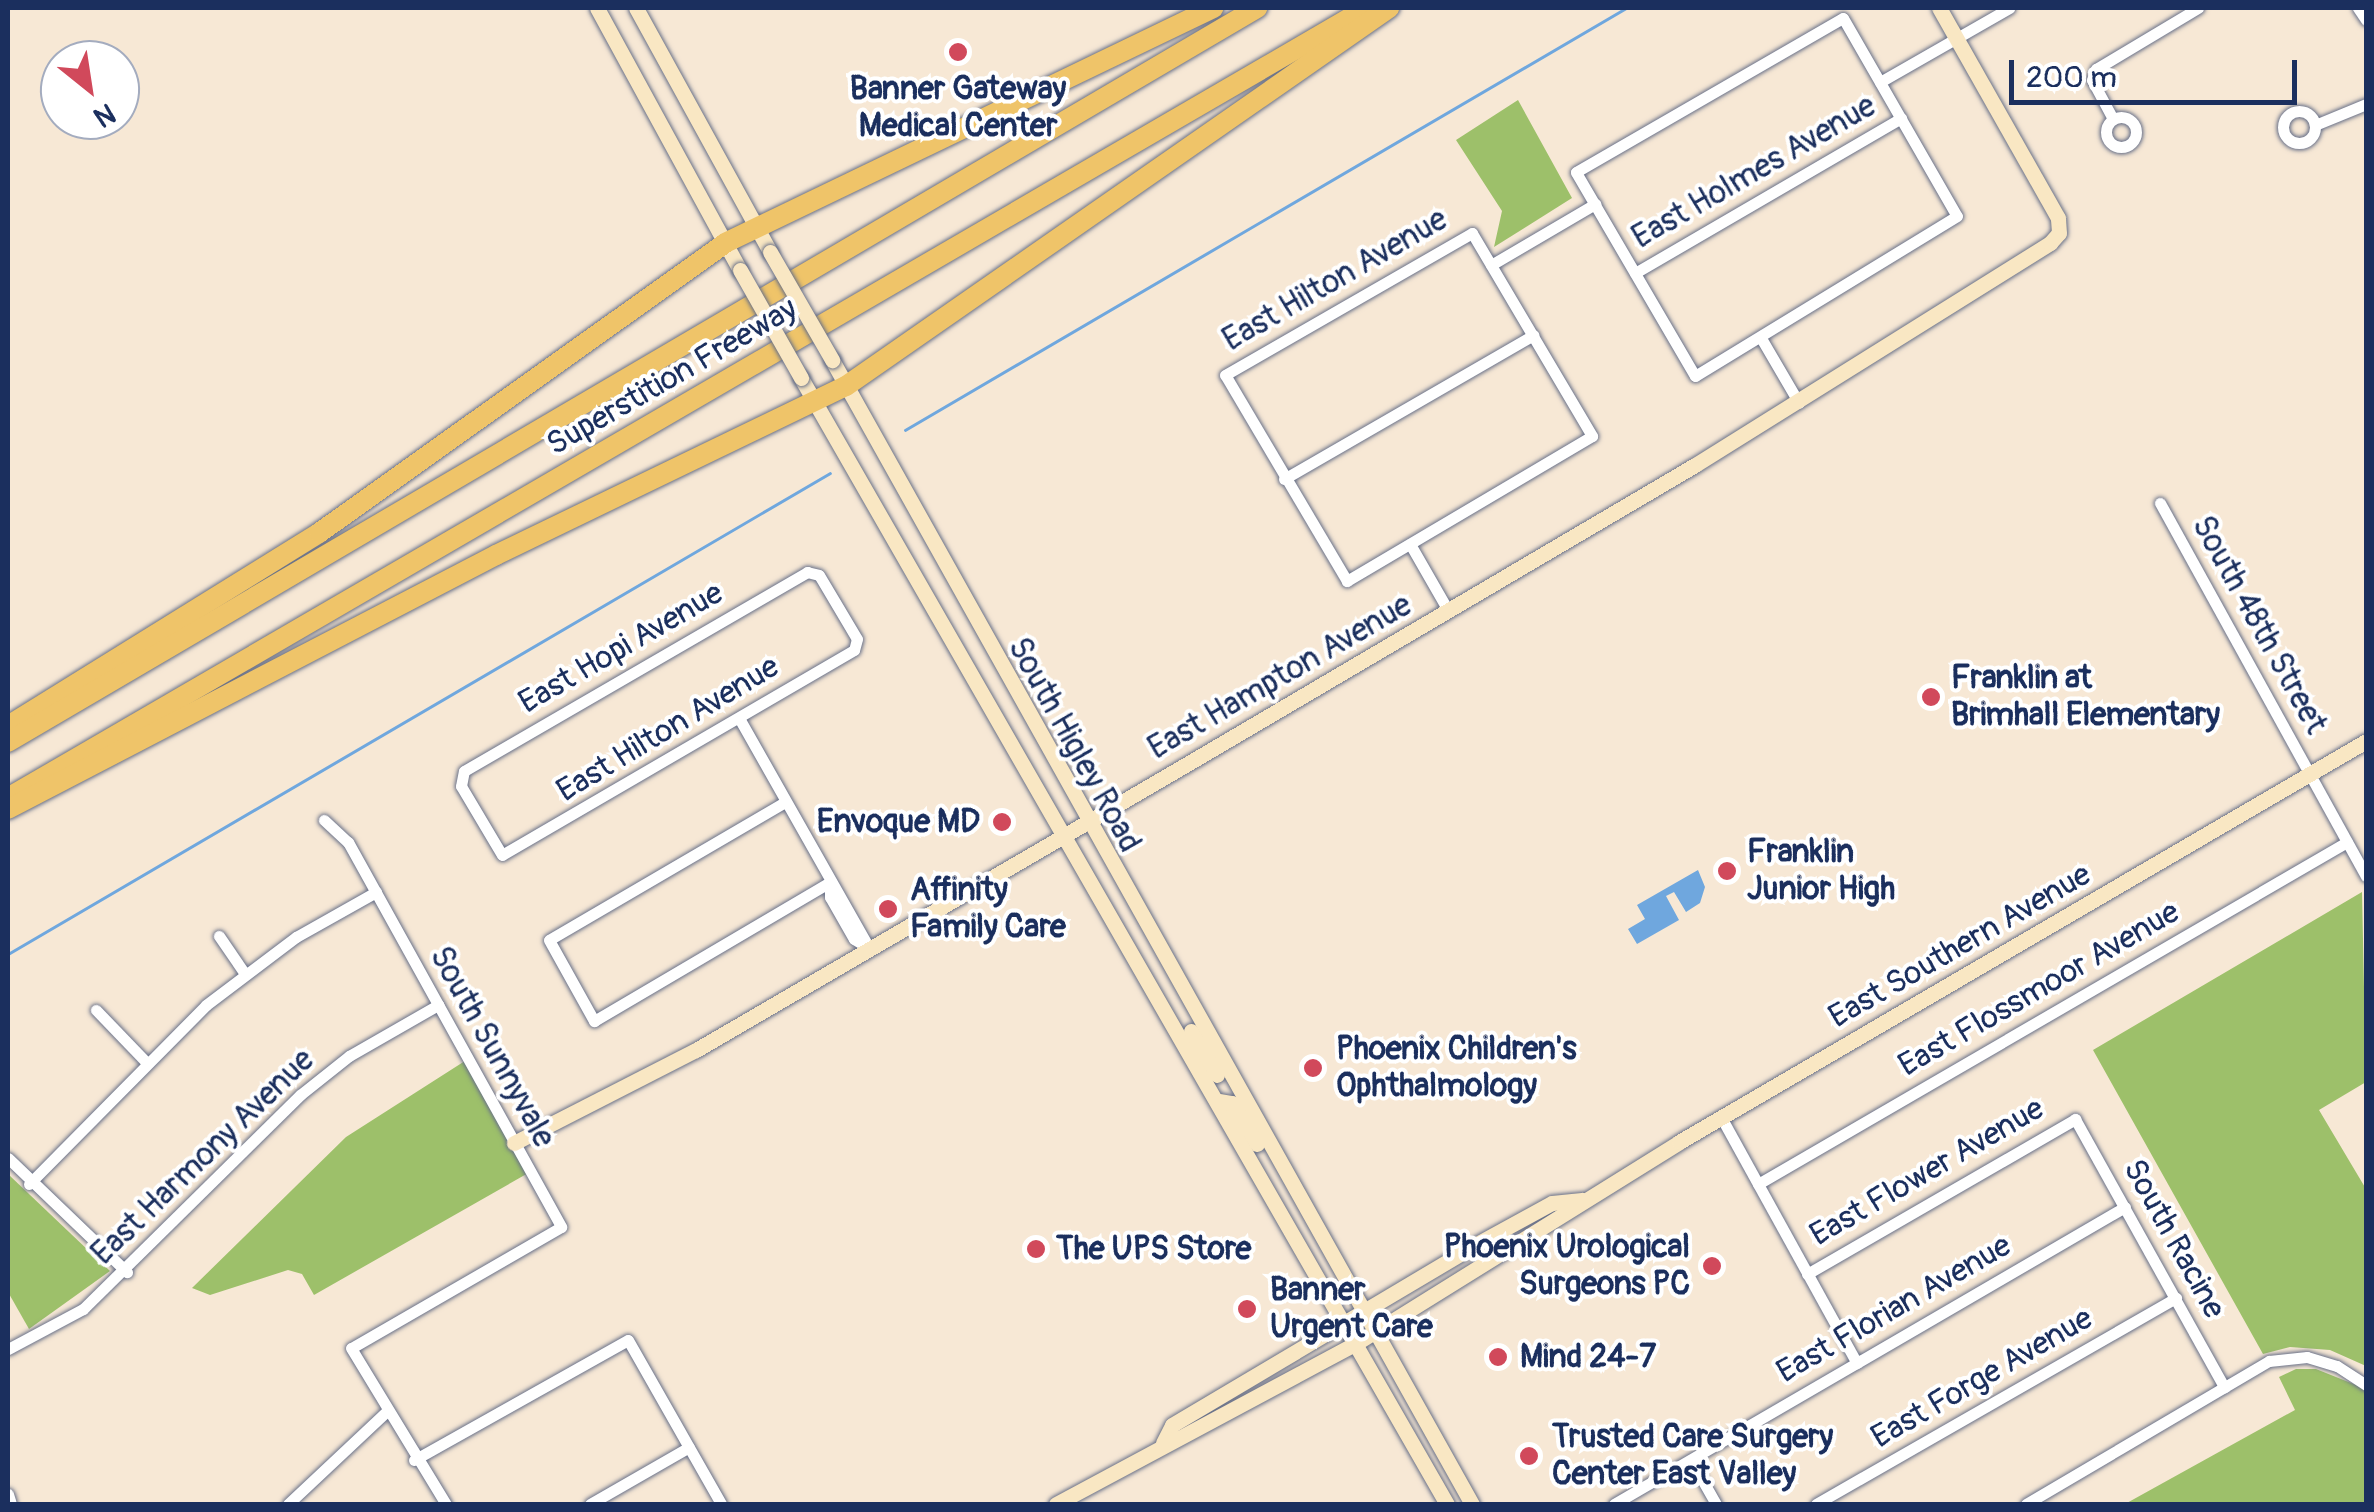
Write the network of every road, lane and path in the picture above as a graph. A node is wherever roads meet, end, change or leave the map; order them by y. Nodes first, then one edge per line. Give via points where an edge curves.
1 (597, 8) edge
2 (636, 8) edge
3 (1212, 8) edge
4 (1258, 8) edge
5 (1368, 8) edge
6 (1389, 8) edge
7 (1939, 8) edge
8 (2009, 8) edge
9 (2198, 8) edge
10 (2358, 8) edge
11 (2366, 20) edge
12 (1957, 39) junction
13 (1880, 82) junction
14 (2366, 104) edge
15 (1901, 118) junction
16 (2114, 119) dead end
17 (2315, 126) dead end
18 (1595, 204) junction
19 (756, 226) junction
20 (725, 243) junction
21 (1491, 265) junction
22 (1635, 274) junction
23 (1532, 335) junction
24 (1761, 338) junction
25 (846, 386) junction
26 (1799, 402) junction
27 (814, 403) junction
28 (1284, 479) junction
29 (2160, 503) dead end
30 (889, 527) junction
31 (1410, 544) junction
32 (812, 571) joint
33 (1448, 610) junction
34 (974, 623) junction
35 (739, 718) junction
36 (8, 726) edge
37 (2366, 741) edge
38 (8, 742) edge
39 (2310, 775) junction
40 (8, 798) edge
41 (786, 802) junction
42 (8, 810) edge
43 (324, 820) dead end
44 (1086, 823) junction
45 (1067, 834) junction
46 (2347, 842) junction
47 (502, 855) joint
48 (2366, 876) edge
49 (830, 882) junction
50 (376, 892) junction
51 (219, 936) dead end
52 (869, 948) junction
53 (245, 974) junction
54 (438, 1005) junction
55 (96, 1010) dead end
56 (1174, 1022) junction
57 (148, 1063) junction
58 (1233, 1083) junction
59 (1219, 1102) junction
60 (1720, 1117) junction
61 (2075, 1119) joint
62 (514, 1143) junction
63 (8, 1158) edge
64 (1284, 1171) junction
65 (29, 1184) junction
66 (1758, 1184) junction
67 (1582, 1200) junction
68 (2126, 1207) junction
69 (126, 1272) junction
70 (1807, 1274) junction
71 (2176, 1298) junction
72 (1364, 1310) junction
73 (1342, 1323) junction
74 (1375, 1331) junction
75 (1355, 1344) junction
76 (8, 1349) edge
77 (1857, 1363) junction
78 (2366, 1385) edge
79 (2224, 1387) junction
80 (386, 1412) junction
81 (1164, 1443) junction
82 (689, 1447) junction
83 (414, 1460) junction
84 (1691, 1460) junction
85 (8, 1494) edge
86 (11, 1504) edge
87 (288, 1504) edge
88 (446, 1504) edge
89 (590, 1504) edge
90 (721, 1504) edge
91 (1056, 1504) edge
92 (1447, 1504) edge
93 (1472, 1504) edge
94 (1614, 1504) edge
95 (1716, 1504) edge
96 (1816, 1504) edge
97 (2026, 1504) edge

1 - 20 main road, South Higley Road
2 - 19 main road, South Higley Road
3 - 19 highway
4 - 38 highway, Superstition Freeway
5 - 40 highway, Superstition Freeway
6 - 25 highway
7 - 12 main road
8 - 12 street, East Holmes Avenue
9 - 16 street via 2096,69 2092,80
10 - 11 street
12 - 13 street, East Holmes Avenue
12 - 26 main road, East Hampton Avenue via 2058,218 2059,233
13 - 15 street
13 - 18 street via 1843,18 1576,172
14 - 17 street
15 - 22 street, East Holmes Avenue
15 - 24 street via 1957,216
18 - 21 street
18 - 22 street
19 - 20 highway
19 - 25 main road, South Higley Road, bridge
20 - 27 main road, South Higley Road, bridge
20 - 36 highway via 320,534
21 - 23 street
21 - 28 street, East Hilton Avenue via 1472,233 1225,375
22 - 24 street via 1695,376
23 - 28 street
23 - 31 street via 1592,436
24 - 26 street
25 - 27 highway
25 - 34 main road, South Higley Road
26 - 33 main road, East Hampton Avenue
27 - 30 main road, South Higley Road
27 - 42 highway via 479,564
28 - 31 street via 1347,581
29 - 39 street, South 48th Street
30 - 34 main road via 911,545 955,616
30 - 45 main road, South Higley Road
31 - 33 street
32 - 35 street, East Hilton Avenue via 859,644
32 - 47 street, East Hopi Avenue via 460,778
33 - 44 main road, East Hampton Avenue
34 - 44 main road, South Higley Road
35 - 41 street
35 - 47 street, East Hilton Avenue
37 - 39 main road, East Southern Avenue
39 - 46 street, South 48th Street
39 - 60 main road, East Southern Avenue
41 - 49 street
41 - 49 street via 550,940 594,1021
43 - 50 street, South Sunnyvale via 348,842
44 - 45 main road, East Hampton Avenue
44 - 58 main road, South Higley Road
45 - 52 main road, East Hampton Avenue
45 - 56 main road, South Higley Road
46 - 48 street, South 48th Street
46 - 66 street, East Flossmoor Avenue
49 - 52 street
50 - 53 street
50 - 54 street, South Sunnyvale
51 - 53 street
52 - 62 main road, East Hampton Avenue via 696,1050
53 - 57 street
54 - 62 street, South Sunnyvale
54 - 69 street, East Harmony Avenue via 349,1056 300,1095
55 - 57 street
56 - 58 main road via 1191,1031 1219,1080
56 - 59 main road, South Higley Road
57 - 65 street
58 - 64 main road, South Higley Road
59 - 64 main road via 1232,1103 1264,1155
59 - 73 main road, South Higley Road
60 - 66 street
60 - 67 main road, East Southern Avenue
61 - 68 street, South Racine
61 - 70 street, East Flower Avenue
62 - 80 street, South Sunnyvale via 561,1227 351,1348
63 - 65 street
64 - 72 main road, South Higley Road
65 - 69 street
66 - 70 street
67 - 72 main road, East Southern Avenue via 1552,1203
67 - 74 main road, East Southern Avenue via 1561,1220
68 - 71 street, South Racine
68 - 77 street, East Florian Avenue
69 - 76 street, East Harmony Avenue via 83,1309
70 - 77 street
71 - 79 street, South Racine
71 - 96 street, East Forge Avenue
72 - 73 main road, East Southern Avenue
72 - 74 main road, South Higley Road
73 - 75 main road, South Higley Road
73 - 81 main road, East Southern Avenue via 1172,1425
74 - 75 main road, East Southern Avenue
74 - 93 main road, South Higley Road
75 - 81 main road, East Southern Avenue via 1188,1439
75 - 92 main road, South Higley Road
77 - 84 street, East Florian Avenue
78 - 79 street via 2307,1357 2269,1361
79 - 97 street
80 - 83 street
80 - 87 street
81 - 91 main road, East Southern Avenue
82 - 83 street via 628,1340
82 - 89 street
82 - 90 street
83 - 88 street
84 - 94 street, East Florian Avenue
84 - 95 street
85 - 86 street

